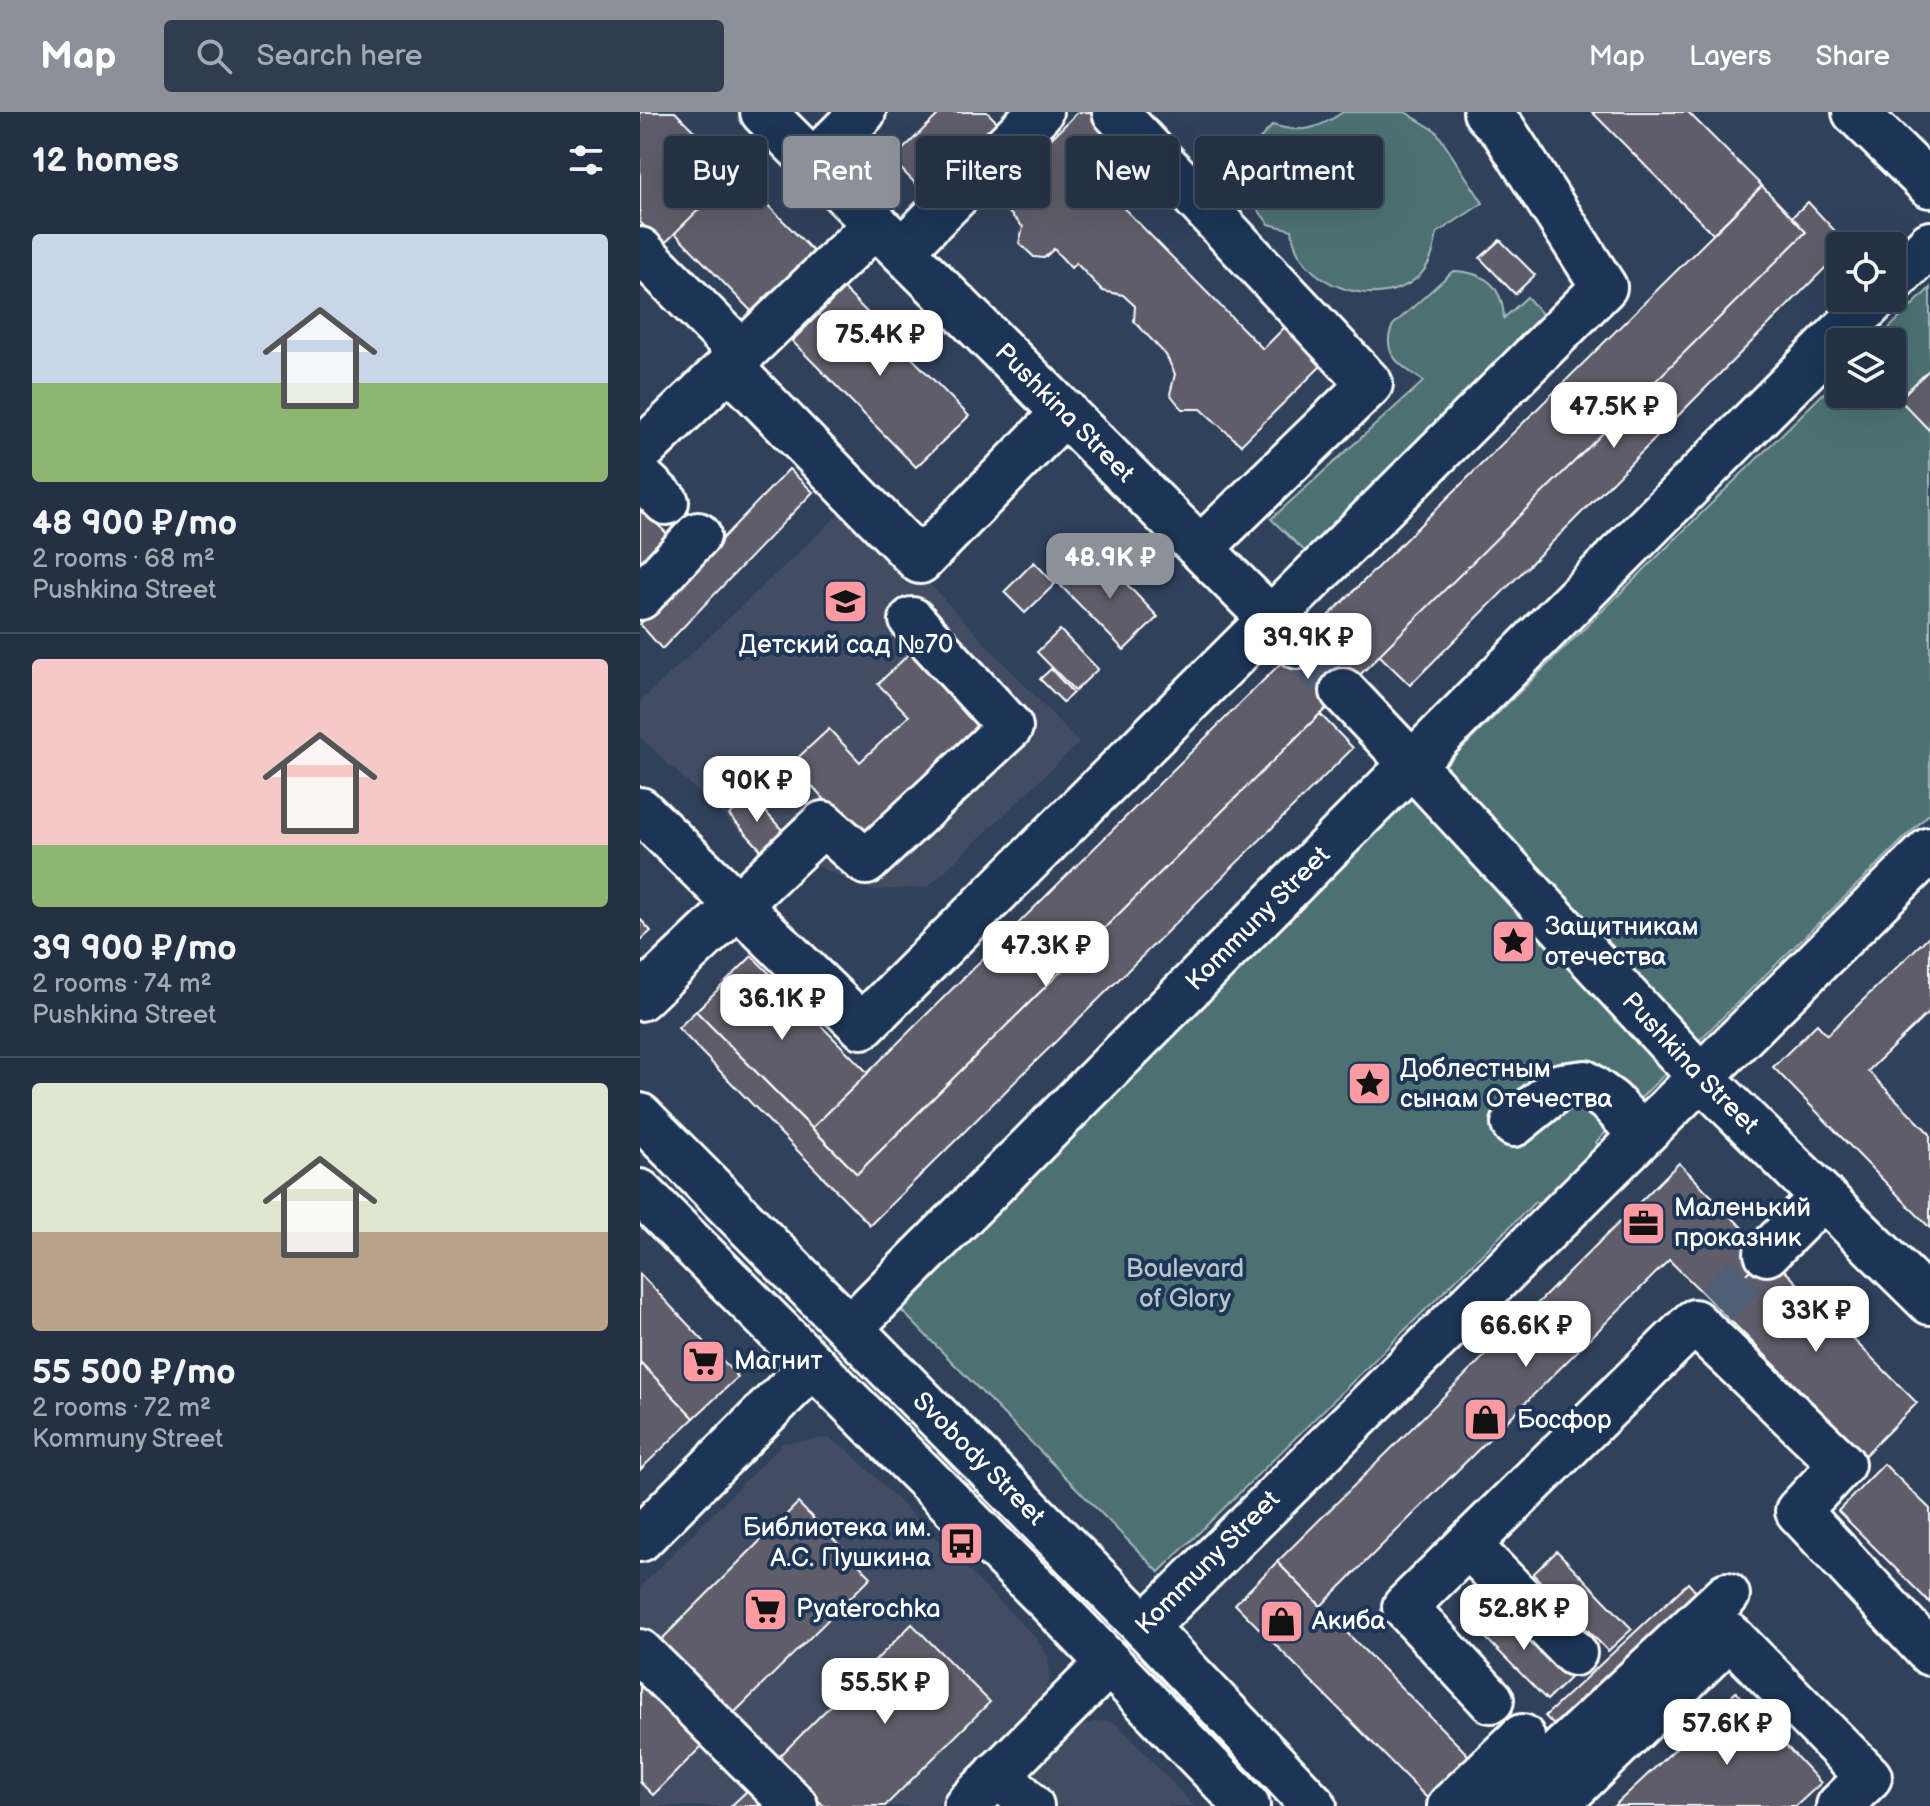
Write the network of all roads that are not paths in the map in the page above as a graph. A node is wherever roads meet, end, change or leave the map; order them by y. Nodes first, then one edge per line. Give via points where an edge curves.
1 (763, 112) edge
2 (863, 112) edge
3 (1040, 112) edge
4 (1115, 112) edge
5 (1486, 112) edge
6 (1855, 112) edge
7 (787, 136) edge
8 (839, 136) edge
9 (1930, 185) edge
10 (860, 208) edge
11 (889, 237) junction
12 (1930, 244) edge
13 (640, 250) edge
14 (1906, 268) edge
15 (1863, 312) edge
16 (736, 361) junction
17 (1065, 412) junction
18 (640, 452) edge
19 (698, 535) dead end
20 (1201, 548) junction
21 (640, 597) edge
22 (912, 620) dead end
23 (1284, 632) junction
24 (1343, 691) tunnel mouth
25 (1419, 773) junction
26 (640, 810) edge
27 (1930, 850) edge
28 (734, 905) junction
29 (640, 998) edge
30 (1700, 1076) junction
31 (640, 1116) edge
32 (1514, 1124) dead end
33 (1641, 1135) junction
34 (640, 1192) edge
35 (1823, 1197) junction
36 (1767, 1253) tunnel mouth
37 (1930, 1302) edge
38 (850, 1328) junction
39 (813, 1365) junction
40 (640, 1539) edge
41 (1468, 1545) junction
42 (1727, 1595) dead end
43 (1145, 1627) junction
44 (640, 1652) edge
45 (1574, 1653) dead end
46 (1930, 1653) edge
47 (1109, 1663) junction
48 (1491, 1700) dead end
49 (1522, 1737) dead end
50 (998, 1773) junction
51 (795, 1806) edge
52 (966, 1806) edge
53 (1031, 1806) edge
54 (1247, 1806) edge
55 (1314, 1806) edge
56 (1450, 1806) edge
57 (1502, 1806) edge
58 (1555, 1806) edge
59 (1839, 1806) edge

1 - 7 street, Pushkina Street
2 - 8 street
3 - 11 street
4 - 20 street via 1370,384
5 - 23 street via 1504,131 1604,287
6 - 9 street
10 - 11 street, Pushkina Street
11 - 16 street
11 - 17 street, Pushkina Street
12 - 14 street
13 - 16 street
15 - 25 street, Kommuny Street
16 - 17 street via 920,561
16 - 18 street
17 - 20 street, Pushkina Street
19 - 21 street
20 - 23 street, Pushkina Street
22 - 28 street via 1010,727 866,862 823,824
23 - 28 street via 862,1026
24 - 25 street, Pushkina Street
25 - 30 street, Pushkina Street
25 - 38 street, Kommuny Street
26 - 28 street
27 - 30 street, Kommuny Street
28 - 29 street
30 - 33 street, Kommuny Street
30 - 35 street, Pushkina Street
31 - 38 street, Svobody Street
32 - 33 street via 1561,1086 1585,1083
33 - 43 street, Kommuny Street
34 - 39 street, Svobody Street
35 - 36 street
35 - 37 street, Pushkina Street
38 - 39 street, Kommuny Street
38 - 43 street, Svobody Street
39 - 40 street, Kommuny Street
39 - 47 street, Svobody Street
41 - 45 street
41 - 46 street via 1705,1314 1842,1464 1798,1511
41 - 48 street via 1405,1607
42 - 57 street
43 - 47 street, Kommuny Street
43 - 55 street, Svobody Street
44 - 51 street
47 - 50 street, Kommuny Street
47 - 54 street, Svobody Street
49 - 56 street
50 - 52 street, Kommuny Street
50 - 53 street
58 - 59 street via 1730,1636 1869,1777

